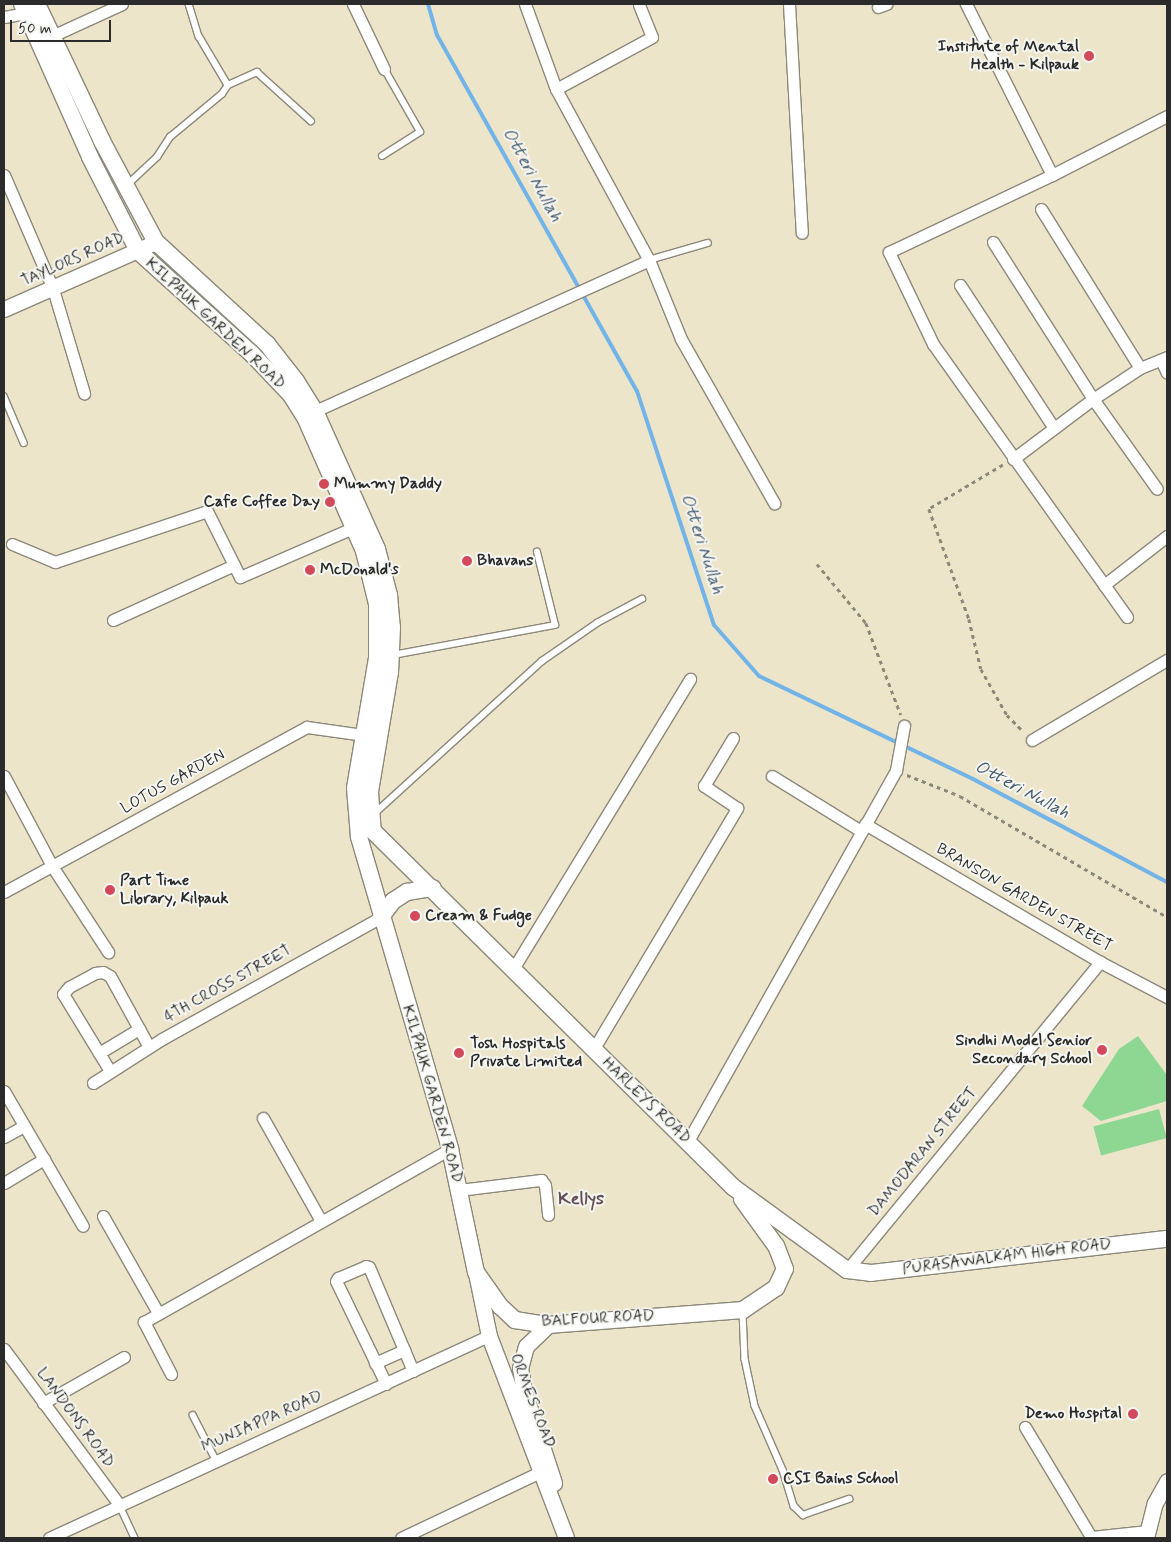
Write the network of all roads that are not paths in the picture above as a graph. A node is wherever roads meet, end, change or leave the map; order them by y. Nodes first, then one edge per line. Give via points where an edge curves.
1 (122, 4) edge
2 (189, 4) edge
3 (353, 4) edge
4 (525, 4) edge
5 (639, 4) edge
6 (789, 4) edge
7 (966, 4) edge
8 (28, 7) edge
9 (4, 16) edge
10 (52, 36) junction
11 (384, 69) joint
12 (228, 85) junction
13 (556, 90) junction
14 (1167, 116) edge
15 (311, 122) dead end
16 (382, 156) dead end
17 (4, 175) edge
18 (1052, 175) junction
19 (126, 186) junction
20 (1041, 209) dead end
21 (802, 233) dead end
22 (156, 242) junction
23 (993, 242) dead end
24 (708, 243) dead end
25 (138, 251) junction
26 (649, 260) junction
27 (960, 285) dead end
28 (53, 290) junction
29 (4, 309) edge
30 (1164, 358) edge
31 (1140, 368) junction
32 (1167, 373) edge
33 (84, 394) dead end
34 (4, 396) edge
35 (1093, 399) junction
36 (315, 411) junction
37 (1054, 428) junction
38 (24, 442) dead end
39 (1013, 459) junction
40 (1157, 489) dead end
41 (774, 503) dead end
42 (354, 527) junction
43 (1167, 536) edge
44 (12, 544) dead end
45 (537, 552) dead end
46 (234, 566) junction
47 (1104, 586) junction
48 (642, 599) dead end
49 (1127, 617) dead end
50 (113, 620) dead end
51 (390, 655) junction
52 (1167, 660) edge
53 (690, 679) dead end
54 (904, 726) road end
55 (364, 735) junction
56 (733, 738) dead end
57 (1032, 740) road end
58 (4, 776) edge
59 (772, 776) dead end
60 (372, 824) junction
61 (863, 828) junction
62 (52, 866) junction
63 (433, 888) junction
64 (4, 892) edge
65 (381, 917) junction
66 (108, 952) dead end
67 (1100, 962) junction
68 (513, 969) junction
69 (1167, 997) edge
70 (139, 1029) junction
71 (149, 1047) junction
72 (593, 1050) junction
73 (99, 1053) junction
74 (110, 1071) junction
75 (93, 1083) dead end
76 (4, 1091) edge
77 (263, 1118) dead end
78 (24, 1126) junction
79 (4, 1137) edge
80 (688, 1141) junction
81 (450, 1149) junction
82 (44, 1159) junction
83 (4, 1182) edge
84 (733, 1187) junction
85 (459, 1190) junction
86 (548, 1215) dead end
87 (103, 1216) dead end
88 (321, 1221) junction
89 (83, 1226) dead end
90 (1167, 1239) edge
91 (847, 1270) junction
92 (476, 1272) junction
93 (743, 1310) junction
94 (158, 1313) junction
95 (548, 1325) junction
96 (490, 1336) junction
97 (4, 1349) edge
98 (404, 1350) junction
99 (124, 1357) dead end
100 (374, 1363) junction
101 (413, 1371) junction
102 (171, 1374) dead end
103 (386, 1384) junction
104 (43, 1403) junction
105 (193, 1415) dead end
106 (1025, 1427) dead end
107 (216, 1460) junction
108 (540, 1472) junction
109 (1167, 1481) edge
110 (850, 1499) dead end
111 (120, 1506) junction
112 (1147, 1535) edge
113 (49, 1538) edge
114 (135, 1538) edge
115 (401, 1538) edge
116 (568, 1538) edge

1 - 10 street
2 - 12 lane via 199,36
3 - 11 street
4 - 13 street
5 - 13 street via 652,37
6 - 21 street
7 - 18 street
8 - 9 street
8 - 10 main road
8 - 25 main road, KILPAUK GARDEN ROAD via 90,158
10 - 19 main road
11 - 16 lane via 420,132
12 - 15 lane via 257,72
12 - 19 lane via 222,94 170,138 158,157
13 - 26 street
14 - 18 street
17 - 28 street
18 - 39 street via 889,252 933,344
19 - 22 main road
20 - 31 street
22 - 25 street, TAYLORS ROAD
22 - 36 main road via 267,344
23 - 35 street
24 - 26 lane
25 - 28 street, TAYLORS ROAD
25 - 42 main road, KILPAUK GARDEN ROAD via 252,354 291,396 305,417
26 - 36 street
26 - 41 street via 681,339
27 - 37 street
28 - 29 street, TAYLORS ROAD
28 - 33 street
30 - 31 street
30 - 32 street
31 - 35 street
34 - 38 lane
35 - 37 street
35 - 40 street
36 - 51 main road via 377,548 389,595
37 - 39 street
39 - 47 street
42 - 46 street via 240,577
42 - 55 main road, KILPAUK GARDEN ROAD via 364,551 377,604 377,658
43 - 47 street
44 - 46 street via 55,562 207,511
45 - 51 lane via 555,625
46 - 50 street
47 - 49 street
48 - 60 lane via 597,623 542,661
51 - 60 main road via 370,792
52 - 57 street
53 - 68 street
54 - 61 street via 896,770
55 - 62 street, LOTUS GARDEN via 307,727
55 - 65 main road, KILPAUK GARDEN ROAD via 355,788 357,818 359,837
56 - 72 street via 704,786 737,808
58 - 62 street
59 - 61 street, BRANSON GARDEN STREET
60 - 63 main road, HARLEYS ROAD
61 - 67 street, BRANSON GARDEN STREET
61 - 80 street
62 - 64 street, LOTUS GARDEN
62 - 66 street
63 - 65 main road via 407,892 392,901
63 - 68 main road, HARLEYS ROAD
65 - 71 street, 4TH CROSS STREET
65 - 81 main road, KILPAUK GARDEN ROAD
67 - 69 street, BRANSON GARDEN STREET
67 - 91 street, DAMODARAN STREET
68 - 72 main road, HARLEYS ROAD
70 - 71 street
70 - 73 street
70 - 73 street via 110,976 103,972 69,987 63,994
71 - 74 street, 4TH CROSS STREET
72 - 80 main road, HARLEYS ROAD
73 - 74 street
74 - 75 street, 4TH CROSS STREET
76 - 78 street
77 - 88 street
78 - 79 street
78 - 82 street
80 - 84 main road, HARLEYS ROAD
81 - 85 main road, KILPAUK GARDEN ROAD
81 - 88 street
82 - 83 street
82 - 89 street
84 - 91 main road, HARLEYS ROAD
84 - 93 main road via 776,1246 785,1269 776,1288
85 - 86 street via 541,1180 545,1185
85 - 92 main road, KILPAUK GARDEN ROAD
87 - 94 street
88 - 94 street
90 - 91 main road, PURASAWALKAM HIGH ROAD via 871,1273
92 - 95 main road, BALFOUR ROAD via 500,1306 515,1320
92 - 96 street, ORMES ROAD
93 - 95 main road, BALFOUR ROAD
93 - 110 lane via 745,1359 755,1406 783,1470 794,1506 803,1515
94 - 102 street via 144,1322
95 - 116 street, ORMES ROAD via 526,1346 520,1368
96 - 101 street, MUNIAPPA ROAD
96 - 108 street, ORMES ROAD
97 - 104 street, LANDONS ROAD
98 - 100 street
98 - 100 street via 369,1267 345,1275 336,1281
98 - 101 street
99 - 104 street
100 - 103 street
101 - 103 street, MUNIAPPA ROAD
103 - 107 street, MUNIAPPA ROAD
104 - 111 street, LANDONS ROAD
105 - 107 lane
106 - 112 street via 1091,1537
107 - 111 street, MUNIAPPA ROAD
108 - 115 street
108 - 116 street, ORMES ROAD
109 - 112 street via 1155,1503
111 - 113 street, MUNIAPPA ROAD
111 - 114 lane

